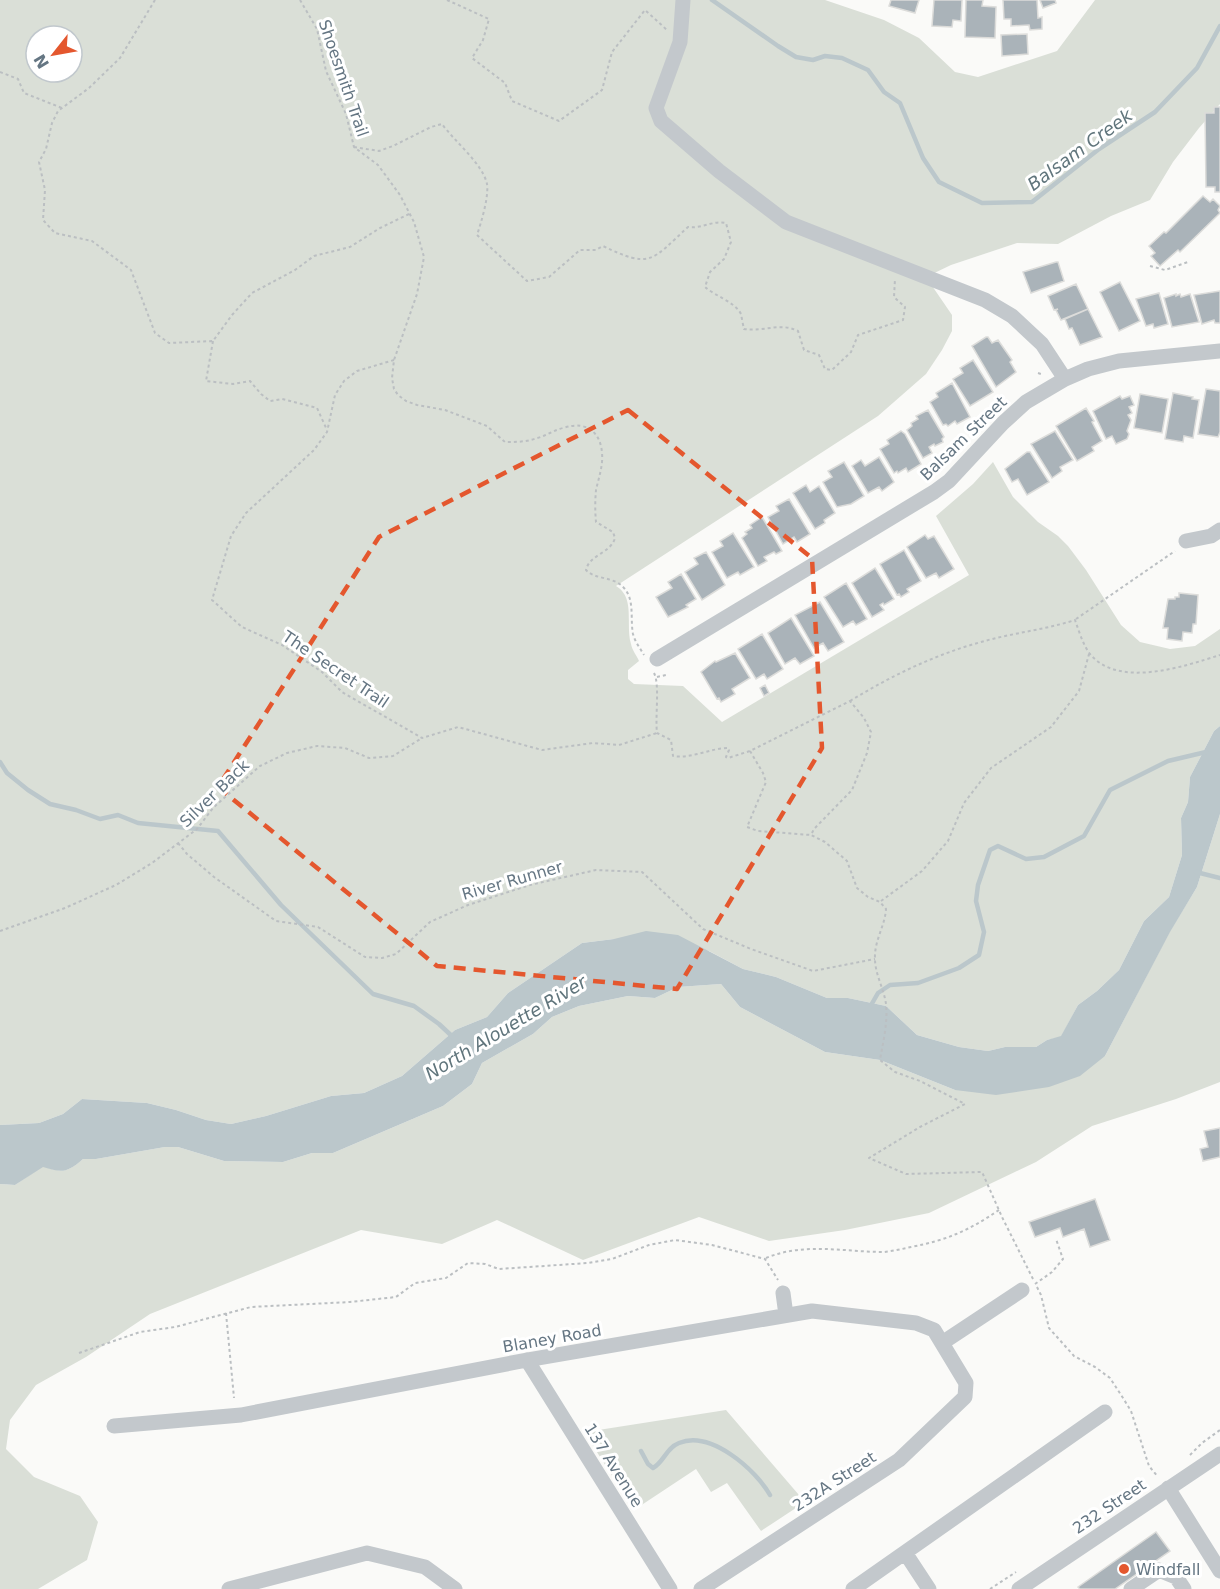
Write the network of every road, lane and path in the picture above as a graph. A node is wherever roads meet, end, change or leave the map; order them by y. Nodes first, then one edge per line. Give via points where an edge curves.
1 (155, 0) edge
2 (300, 0) edge
3 (447, 0) edge
4 (683, 0) edge
5 (680, 42) junction
6 (0, 72) edge
7 (62, 108) junction
8 (354, 147) junction
9 (409, 214) junction
10 (1188, 262) dead end
11 (896, 265) junction
12 (1150, 266) dead end
13 (213, 341) junction
14 (1220, 351) edge
15 (394, 360) junction
16 (1065, 379) junction
17 (327, 432) junction
18 (1220, 530) edge
19 (1186, 541) joint
20 (1075, 620) junction
21 (1089, 654) junction
22 (1220, 655) edge
23 (652, 662) junction
24 (666, 675) dead end
25 (656, 677) junction
26 (850, 701) junction
27 (657, 733) junction
28 (422, 738) junction
29 (750, 751) junction
30 (811, 835) junction
31 (178, 843) junction
32 (880, 902) junction
33 (0, 931) edge
34 (875, 959) junction
35 (999, 1210) junction
36 (1056, 1239) dead end
37 (765, 1259) junction
38 (1029, 1287) junction
39 (783, 1293) joint
40 (226, 1313) junction
41 (786, 1315) junction
42 (942, 1343) junction
43 (79, 1353) dead end
44 (527, 1360) junction
45 (966, 1383) joint
46 (234, 1398) dead end
47 (1105, 1412) dead end
48 (114, 1426) dead end
49 (1220, 1430) edge
50 (1202, 1443) dead end
51 (1220, 1454) edge
52 (1168, 1488) junction
53 (906, 1554) junction
54 (1220, 1571) edge
55 (229, 1589) edge
56 (455, 1589) edge
57 (670, 1589) edge
58 (701, 1589) edge
59 (853, 1589) edge
60 (929, 1589) edge
61 (1019, 1589) edge
62 (1131, 1589) edge
63 (1184, 1589) edge

1 - 7 path via 120,58
2 - 8 path, Shoesmith Trail via 316,29 326,71 346,114
3 - 5 path via 489,19 483,40 471,58 505,83 512,101 559,121 602,90 612,52 645,10
4 - 5 street
5 - 11 street via 656,108 661,121 786,222
6 - 7 path via 18,80 24,93
7 - 13 path via 52,123 39,162 45,190 43,220 55,233 92,241 131,270 155,333 169,343
8 - 9 path, Shoesmith Trail via 378,165
8 - 11 path via 379,151 442,124 487,184 477,235 527,281 549,278 580,250 603,246 628,258 655,257 688,227 726,223 730,242 705,287 735,307 744,329 757,331 786,325 798,331 804,350 819,355 825,369 832,370 851,352 858,335 903,320 905,307 894,297
9 - 13 path via 350,247 314,256 252,293
9 - 15 path, Shoesmith Trail via 424,257 417,294
10 - 12 path via 1165,270
11 - 16 street via 985,300 1012,316 1042,344
13 - 17 path via 206,381 250,381 270,401 282,399 317,408
14 - 16 street, Balsam Street via 1119,361
15 - 17 path, The Secret Trail via 357,371 344,381 335,395
15 - 23 path, Shoesmith Trail via 392,378 398,395 417,405 445,410 487,426 505,442 537,439 565,427 587,427 597,435 602,463 596,491 596,522 613,532 615,538 611,546 590,561 586,570 618,582 627,591 634,637
16 - 23 street, Balsam Street via 1026,402 934,492
17 - 28 path, The Secret Trail via 314,450 246,513 231,536 212,600 242,627 282,645 322,672 342,692
18 - 19 street
19 - 20 path via 1168,558
20 - 21 path
20 - 26 path via 941,654
21 - 22 path via 1122,672 1157,672
21 - 32 path via 1079,691 1051,727 991,768 964,803 948,841 922,871
23 - 25 path, Shoesmith Trail
24 - 25 path
25 - 27 path, Shoesmith Trail
26 - 29 path
26 - 30 path via 871,732 867,753 852,790
27 - 28 path via 618,745 592,743 542,750 458,727
27 - 29 path via 671,740 673,756 728,748 728,758
28 - 31 path, Silver Back via 393,756 369,758 345,748 317,746 288,753 260,766
29 - 30 path via 766,782 747,827
30 - 32 path via 837,850 848,861 857,888
31 - 33 path, Silver Back via 116,885
31 - 34 path, River Runner via 214,877 276,921 318,927 365,957 396,954 430,922 468,904 596,870 642,872 703,929 813,971
32 - 34 path via 886,909
34 - 35 path via 886,1006 880,1060 895,1072 965,1104 869,1158 906,1174 982,1172
35 - 37 path via 973,1228 939,1241 887,1252 806,1248 782,1251
35 - 38 path
36 - 38 path via 1063,1259 1052,1272
37 - 39 path
37 - 40 path via 688,1240 666,1240 588,1263 499,1269 468,1263 446,1278 415,1283 396,1297 251,1307
38 - 42 street
38 - 52 path via 1041,1295 1049,1328 1074,1356 1110,1378 1131,1411 1149,1466
39 - 41 street
40 - 43 path via 140,1332
40 - 46 path
41 - 42 street, Blaney Road via 812,1311 916,1323 934,1330
41 - 44 street, Blaney Road
42 - 45 street, Blaney Road
44 - 48 street, Blaney Road via 241,1415
44 - 57 street, 137 Avenue
45 - 58 street, 232A Street via 965,1397 899,1460
47 - 53 street
49 - 50 path
51 - 52 street, 232 Street
52 - 54 street
52 - 61 street, 232 Street
53 - 59 street
53 - 60 street
55 - 56 street via 367,1553 425,1566
62 - 63 street via 1159,1570 1176,1577

